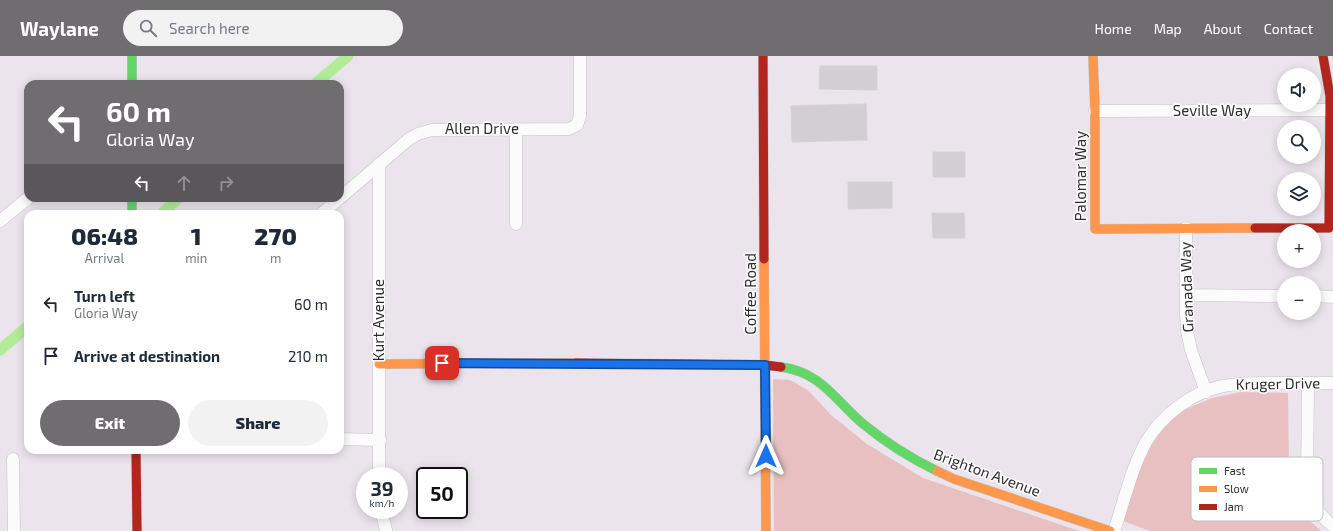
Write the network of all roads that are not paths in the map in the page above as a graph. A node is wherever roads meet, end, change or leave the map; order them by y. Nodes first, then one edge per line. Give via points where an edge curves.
1 (132, 56) edge
2 (580, 56) edge
3 (763, 56) edge
4 (1093, 56) edge
5 (1323, 56) edge
6 (132, 80) edge
7 (1330, 110) junction
8 (1095, 111) junction
9 (516, 130) junction
10 (379, 164) junction
11 (344, 195) edge
12 (24, 201) edge
13 (335, 202) edge
14 (326, 210) edge
15 (0, 221) edge
16 (516, 224) dead end
17 (1186, 228) junction
18 (1186, 296) junction
19 (1277, 296) edge
20 (1321, 296) edge
21 (1333, 297) edge
22 (379, 364) junction
23 (765, 365) junction
24 (1308, 383) junction
25 (1333, 383) edge
26 (1206, 392) junction
27 (344, 439) edge
28 (380, 440) junction
29 (136, 454) edge
30 (1307, 457) edge
31 (14, 459) dead end
32 (379, 467) edge
33 (383, 519) edge
34 (1323, 519) edge
35 (1333, 526) edge
36 (386, 530) dead end
37 (14, 531) edge
38 (137, 531) edge
39 (766, 531) edge
40 (1110, 531) edge
41 (1114, 531) edge

1 - 6 street
2 - 9 street, Allen Drive via 580,116 577,125 569,129
3 - 23 street, Coffee Road
4 - 8 street, Palomar Way
5 - 7 street via 1328,78
7 - 8 street, Seville Way
7 - 17 street via 1329,228
8 - 17 street, Palomar Way via 1095,229
9 - 10 street, Allen Drive via 432,130 409,139
9 - 16 street
10 - 11 street, Allen Drive
10 - 22 street, Kurt Avenue
12 - 15 street
13 - 14 street, Allen Drive
17 - 18 street, Granada Way
18 - 19 street
18 - 26 street, Granada Way via 1187,332
20 - 21 street
22 - 23 street, Brighton Avenue
22 - 28 street, Kurt Avenue
23 - 39 street, Coffee Road
23 - 40 street, Brighton Avenue via 801,371 822,383 884,441 931,469
24 - 25 street, Kruger Drive
24 - 26 street, Kruger Drive via 1241,383
24 - 30 street
26 - 41 street, Kruger Drive via 1182,405 1167,417 1147,442 1137,460
27 - 28 street
28 - 32 street, Kurt Avenue
29 - 38 street
31 - 37 street
33 - 36 street
34 - 35 street

